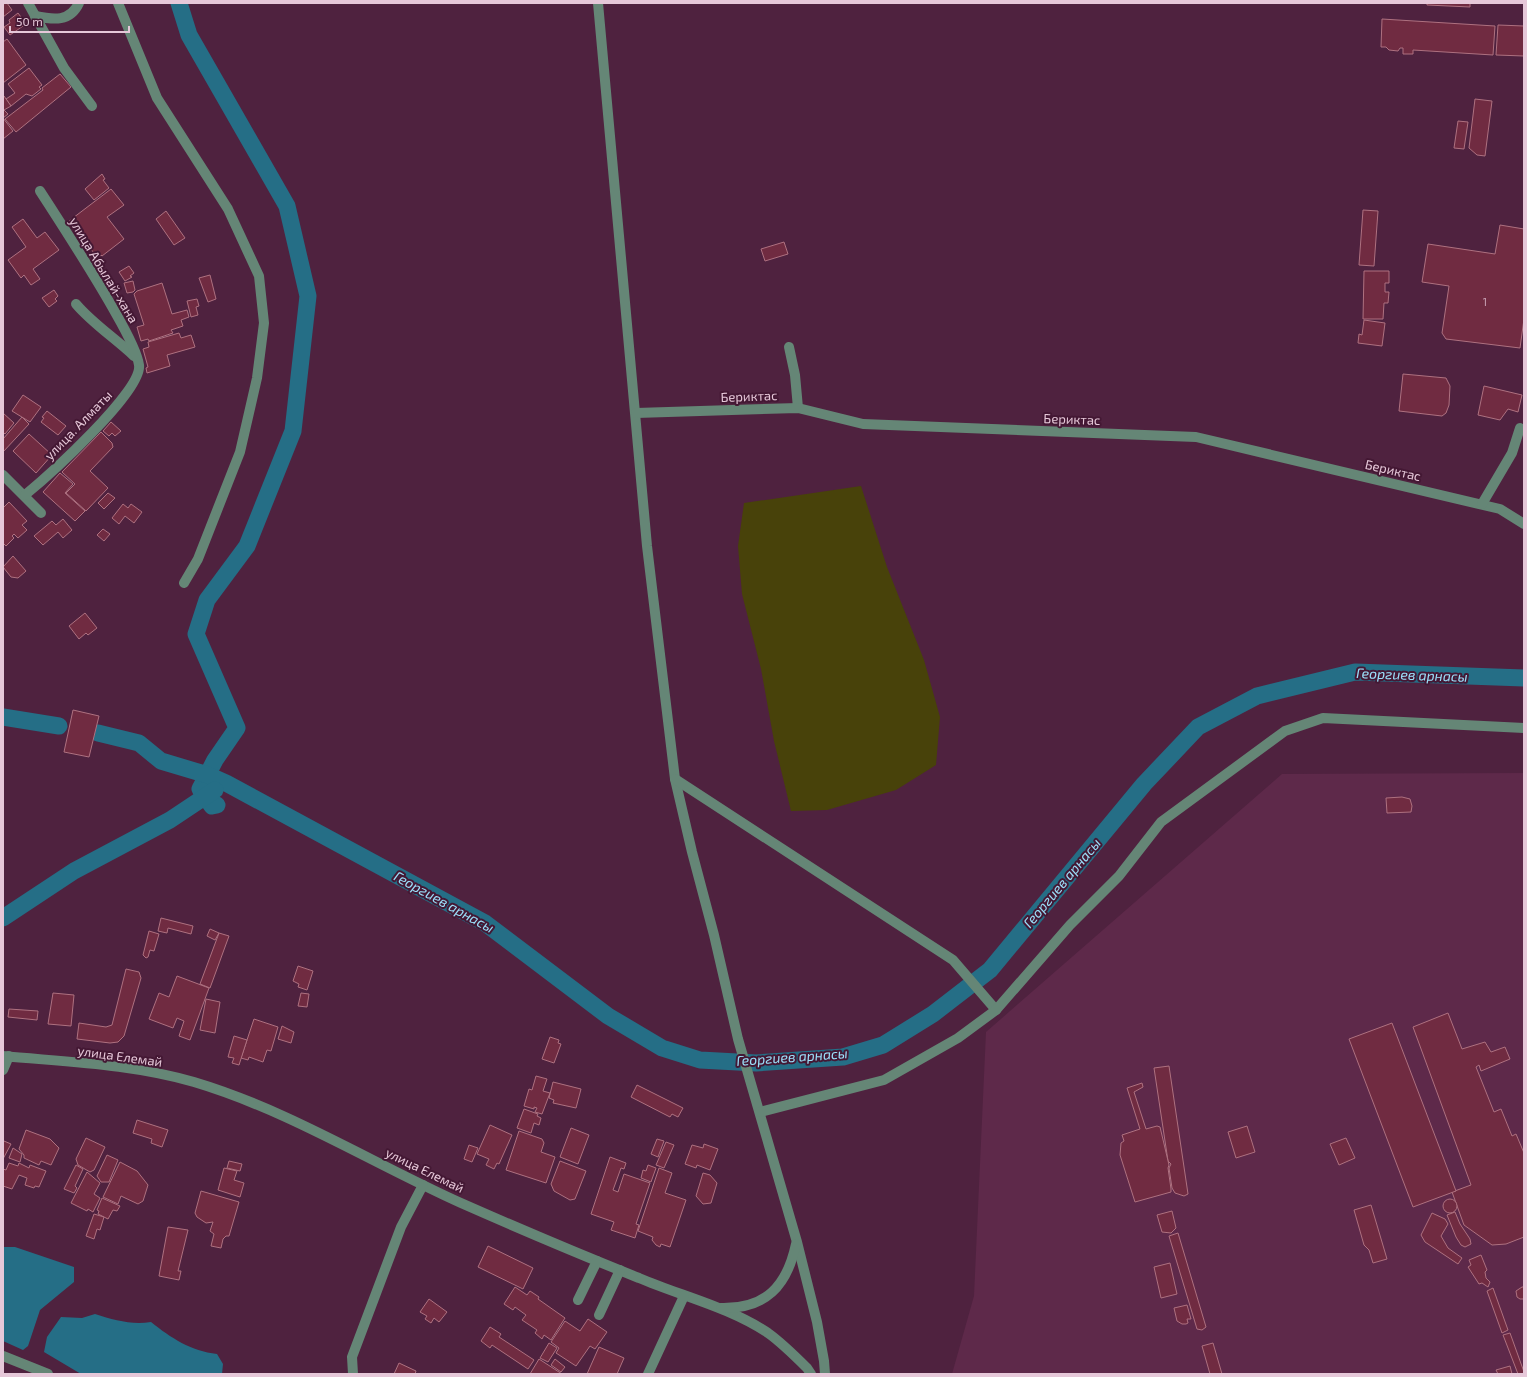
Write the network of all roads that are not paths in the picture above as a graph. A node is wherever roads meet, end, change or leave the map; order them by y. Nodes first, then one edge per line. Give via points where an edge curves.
1 (28, 3) edge
2 (79, 3) edge
3 (118, 3) edge
4 (598, 3) edge
5 (35, 16) junction
6 (92, 106) dead end
7 (40, 191) dead end
8 (76, 304) dead end
9 (788, 347) dead end
10 (138, 362) junction
11 (798, 408) junction
12 (636, 413) junction
13 (1520, 428) dead end
14 (3, 475) edge
15 (25, 495) junction
16 (1482, 504) junction
17 (42, 513) dead end
18 (1523, 522) edge
19 (184, 583) dead end
20 (1524, 728) edge
21 (675, 779) junction
22 (994, 1008) junction
23 (6, 1056) edge
24 (3, 1070) edge
25 (760, 1112) junction
26 (423, 1186) junction
27 (797, 1242) junction
28 (597, 1261) junction
29 (620, 1270) junction
30 (684, 1296) junction
31 (578, 1300) dead end
32 (719, 1308) junction
33 (599, 1315) dead end
34 (3, 1356) edge
35 (48, 1374) edge
36 (353, 1374) edge
37 (648, 1374) edge
38 (811, 1374) edge
39 (825, 1374) edge

1 - 5 street
2 - 5 street via 68,17 54,20
3 - 19 street via 157,98 228,209 259,276 260,284 264,323 257,378 240,452 198,559
4 - 12 street
5 - 6 street via 64,68
7 - 10 street, улица Абылай-хана via 98,283 127,334
8 - 10 street
9 - 11 street via 795,375
10 - 15 street, улица. Алматы via 134,382 99,426
11 - 12 street, Бериктас
11 - 16 street, Бериктас via 863,424 1196,437
12 - 21 street via 656,624
13 - 16 street via 1512,453
14 - 15 street
15 - 17 street
16 - 18 street, Бериктас via 1500,509
20 - 22 street via 1323,718 1285,731 1161,822 1120,876 1070,925
21 - 22 street via 953,960
21 - 25 street via 738,1039
22 - 25 street via 958,1038 884,1080
23 - 24 street
23 - 26 street, улица Елемай via 128,1068 194,1082 260,1106
25 - 27 street
26 - 28 street, улица Елемай
26 - 36 street via 401,1227 352,1357
27 - 32 street via 785,1278 771,1295 735,1308
27 - 39 street via 817,1322
28 - 29 street, улица Елемай
28 - 31 street
29 - 30 street, улица Елемай
29 - 33 street
30 - 32 street, улица Елемай
30 - 37 street
32 - 38 street, улица Елемай via 768,1333
34 - 35 street

